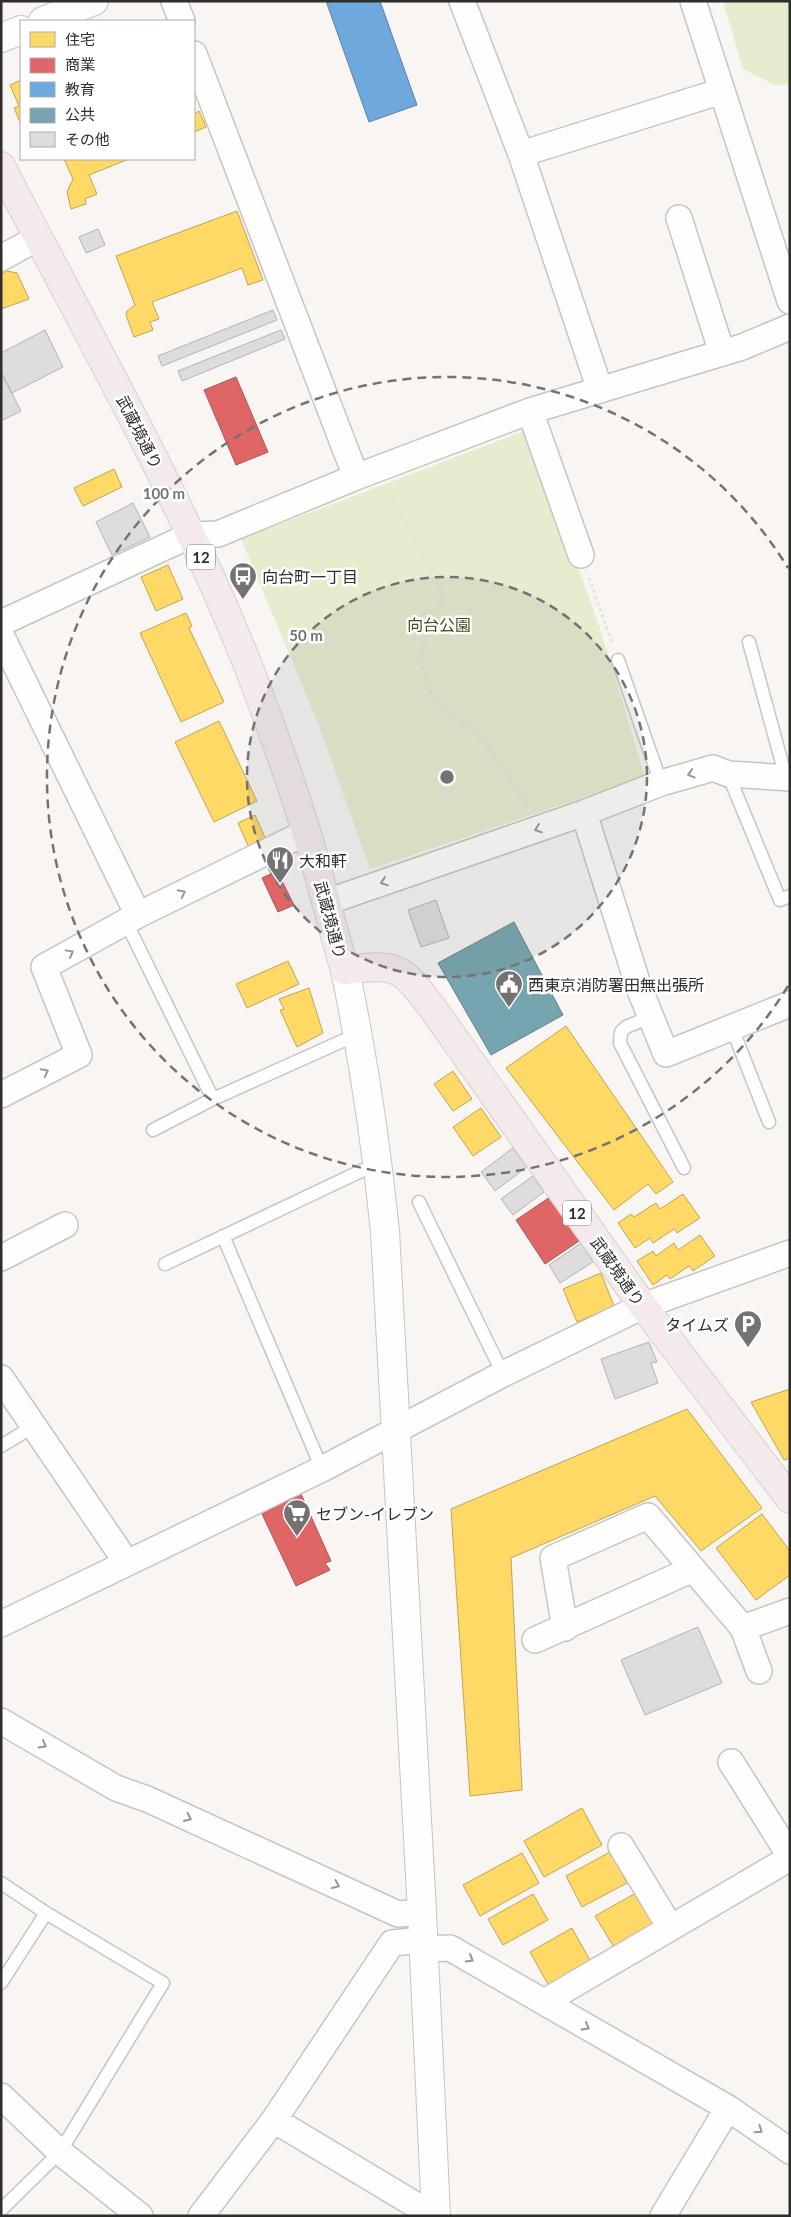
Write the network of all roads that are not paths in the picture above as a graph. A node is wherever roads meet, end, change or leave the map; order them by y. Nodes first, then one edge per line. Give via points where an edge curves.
1 (94, 1) edge
2 (174, 1) edge
3 (462, 1) edge
4 (693, 1) edge
5 (48, 13) edge
6 (182, 20) edge
7 (20, 30) edge
8 (1, 38) edge
9 (195, 56) edge
10 (722, 92) junction
11 (521, 154) junction
12 (1, 166) edge
13 (678, 218) dead end
14 (38, 238) junction
15 (1, 258) edge
16 (790, 301) edge
17 (790, 327) edge
18 (722, 353) junction
19 (600, 390) junction
20 (530, 410) junction
21 (363, 475) junction
22 (191, 535) junction
23 (581, 555) road end
24 (1, 623) edge
25 (1, 635) edge
26 (749, 642) dead end
27 (618, 660) road end
28 (728, 774) junction
29 (788, 778) edge
30 (661, 783) junction
31 (584, 813) junction
32 (307, 832) junction
33 (790, 896) edge
34 (327, 902) junction
35 (132, 918) junction
36 (345, 970) junction
37 (790, 1004) edge
38 (650, 1017) junction
39 (732, 1028) junction
40 (358, 1034) junction
41 (1, 1094) edge
42 (213, 1099) junction
43 (769, 1122) dead end
44 (153, 1130) dead end
45 (378, 1163) junction
46 (684, 1168) dead end
47 (419, 1202) dead end
48 (65, 1225) dead end
49 (223, 1236) junction
50 (790, 1253) edge
51 (1, 1258) edge
52 (165, 1264) dead end
53 (643, 1306) junction
54 (503, 1374) junction
55 (1, 1378) edge
56 (34, 1426) junction
57 (396, 1430) junction
58 (1, 1446) edge
59 (322, 1469) junction
60 (790, 1499) edge
61 (127, 1563) junction
62 (693, 1569) junction
63 (790, 1611) edge
64 (1, 1624) edge
65 (566, 1628) junction
66 (743, 1628) junction
67 (535, 1640) dead end
68 (759, 1671) dead end
69 (1, 1721) edge
70 (731, 1762) dead end
71 (621, 1846) dead end
72 (790, 1857) edge
73 (1, 1883) edge
74 (46, 1913) junction
75 (410, 1913) junction
76 (670, 1927) junction
77 (424, 1945) junction
78 (1, 1983) edge
79 (544, 2002) junction
80 (1, 2096) edge
81 (728, 2108) junction
82 (274, 2120) junction
83 (790, 2151) edge
84 (60, 2152) junction
85 (1, 2210) edge
86 (140, 2216) edge
87 (201, 2216) edge
88 (434, 2216) edge
89 (663, 2216) edge

1 - 5 street
2 - 6 street
3 - 11 street
4 - 10 street
7 - 8 street
9 - 21 street
10 - 11 street
10 - 16 street
11 - 19 street
12 - 14 main road, 武蔵境通り / 12
13 - 18 street
14 - 15 street
14 - 22 main road, 武蔵境通り / 12
17 - 18 street
18 - 19 street
19 - 20 street
20 - 21 street
20 - 23 street
21 - 22 street via 218,534
22 - 24 street
22 - 32 main road, 武蔵境通り / 12 via 255,684
25 - 35 street
26 - 29 lane
27 - 30 lane
28 - 29 street
28 -> 30 street via 713,768
28 - 33 lane via 780,900
30 - 31 street
31 -> 34 street
31 - 38 street
32 - 34 main road, 武蔵境通り / 12
35 -> 32 street
34 - 36 main road, 武蔵境通り / 12
41 -> 35 street via 79,1055 44,967
35 - 42 lane
36 - 40 street
36 - 53 main road, 武蔵境通り / 12 via 391,967 409,978
37 - 39 street
38 - 39 street via 666,1054
38 - 46 lane via 626,1027 621,1032 620,1043
39 - 43 lane
40 - 42 lane
40 - 45 street
42 - 44 lane
45 - 49 lane
45 - 57 street
47 - 54 lane
48 - 51 street
49 - 52 lane
49 - 59 lane
50 - 53 street
53 - 54 street
53 - 60 main road, 武蔵境通り / 12
54 - 57 street
55 - 56 street
56 - 58 lane
56 - 61 street
57 - 59 street
57 - 75 street
59 - 61 street
61 - 64 street
62 - 65 street
62 - 65 street via 648,1516 553,1558
62 - 66 street
63 - 66 street
65 - 67 street
66 - 68 street
69 -> 75 street via 116,1788
70 - 72 street
71 - 76 street
72 - 76 street
73 - 74 lane
74 - 78 lane
74 - 84 lane via 163,1983
75 - 77 street
76 - 79 street
77 -> 79 street via 450,1948
77 - 82 street via 392,1943
77 - 88 street
79 -> 81 street
80 - 84 street
81 -> 83 street
81 - 89 street
82 - 87 street
82 - 88 street
84 - 85 lane
84 - 86 street

